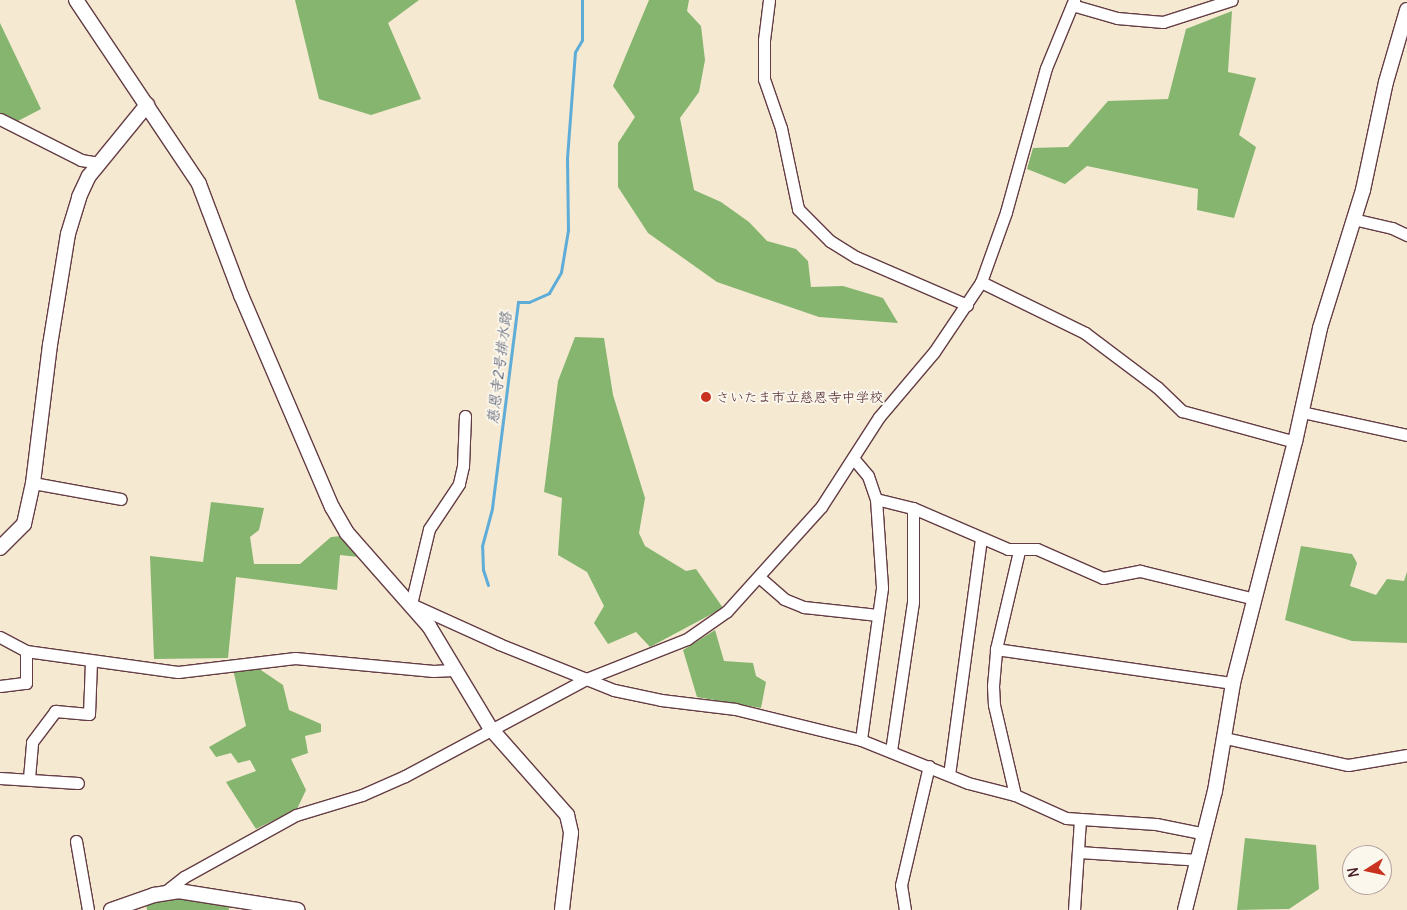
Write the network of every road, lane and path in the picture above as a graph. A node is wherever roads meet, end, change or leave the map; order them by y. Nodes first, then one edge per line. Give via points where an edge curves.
1 (76, 0) edge
2 (769, 0) edge
3 (1232, 0) edge
4 (1073, 2) edge
5 (1407, 10) edge
6 (147, 105) junction
7 (0, 119) edge
8 (99, 163) junction
9 (1352, 219) junction
10 (1407, 235) edge
11 (981, 282) junction
12 (967, 305) junction
13 (1302, 412) junction
14 (465, 416) dead end
15 (1407, 435) edge
16 (1295, 442) junction
17 (853, 458) junction
18 (33, 483) junction
19 (876, 498) junction
20 (122, 499) dead end
21 (913, 508) junction
22 (981, 538) junction
23 (0, 548) edge
24 (1019, 551) junction
25 (758, 577) junction
26 (1255, 599) junction
27 (411, 604) junction
28 (878, 615) junction
29 (0, 637) edge
30 (996, 649) junction
31 (26, 651) junction
32 (91, 661) junction
33 (453, 670) junction
34 (586, 679) junction
35 (1233, 683) junction
36 (0, 686) edge
37 (491, 729) junction
38 (1225, 738) junction
39 (861, 740) junction
40 (892, 751) junction
41 (1407, 755) edge
42 (929, 766) junction
43 (949, 774) junction
44 (0, 778) edge
45 (29, 778) junction
46 (78, 782) dead end
47 (1015, 795) junction
48 (1080, 820) junction
49 (1206, 834) junction
50 (76, 841) dead end
51 (1079, 852) junction
52 (1198, 860) junction
53 (166, 891) junction
54 (115, 909) edge
55 (88, 910) edge
56 (298, 910) edge
57 (562, 910) edge
58 (905, 910) edge
59 (1074, 910) edge
60 (1185, 910) edge

1 - 6 street
2 - 12 street via 764,79 781,128 798,209 830,241 856,257
3 - 4 street via 1163,22 1116,18
4 - 11 street via 1046,68 1006,212
5 - 9 street via 1386,82 1363,190
6 - 8 street
6 - 27 street via 199,184 241,294 332,507 347,533
7 - 8 street via 81,160
8 - 18 street via 80,197 68,234
9 - 10 street via 1392,228
9 - 13 street via 1320,328
11 - 12 street
11 - 16 street via 1085,333 1157,387 1182,411
12 - 17 street via 934,352 879,416
13 - 15 street
13 - 16 street
14 - 27 street via 459,484 430,529
16 - 26 street
17 - 19 street via 868,476
17 - 25 street via 821,507
18 - 20 street
18 - 23 street via 24,524
19 - 21 street
19 - 28 street via 882,588
21 - 22 street
21 - 40 street via 913,602
22 - 24 street
22 - 43 street
24 - 26 street via 1037,549 1103,578 1140,571
24 - 30 street
25 - 28 street via 784,599 804,607
25 - 34 street via 727,611 687,639
26 - 35 street
27 - 33 street via 429,626
27 - 34 street
28 - 39 street
29 - 31 street
30 - 35 street
30 - 47 street via 994,705
31 - 32 street
31 - 36 street via 26,683
32 - 33 street via 178,672 295,658 433,671
32 - 45 street via 89,714 55,711 32,742
33 - 37 street
34 - 37 street
34 - 39 street via 614,690 661,700 735,709
35 - 38 street
37 - 53 street via 405,776 362,795 296,815 184,877
37 - 57 street via 567,815 572,833
38 - 41 street via 1348,765
38 - 49 street
39 - 40 street
40 - 42 street
42 - 43 street
42 - 58 street via 901,885
43 - 47 street
44 - 45 street
45 - 46 street
47 - 48 street via 1059,816
48 - 49 street via 1148,823
48 - 51 street
49 - 52 street
50 - 55 street
51 - 52 street
51 - 59 street
52 - 60 street
53 - 54 street
53 - 56 street via 233,897

